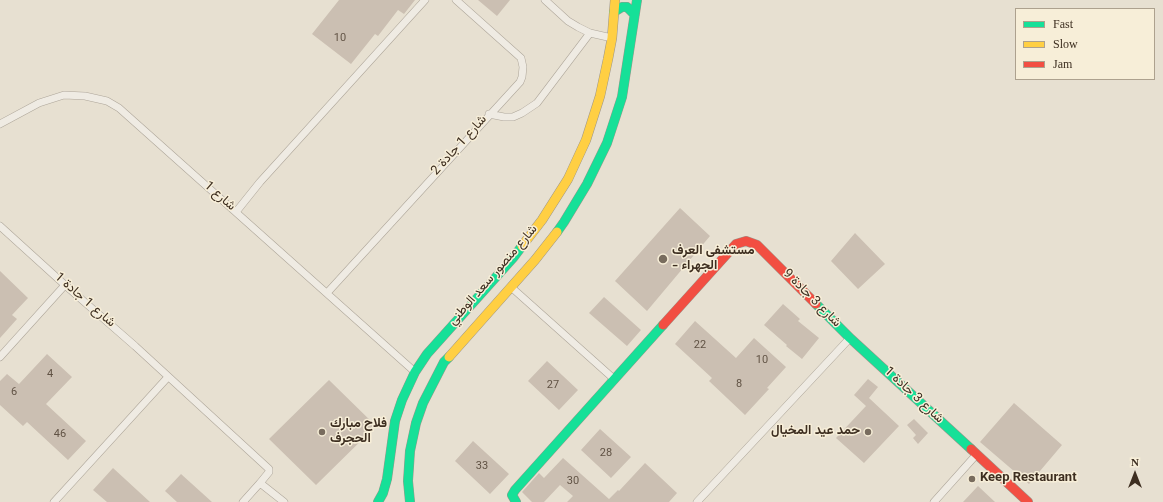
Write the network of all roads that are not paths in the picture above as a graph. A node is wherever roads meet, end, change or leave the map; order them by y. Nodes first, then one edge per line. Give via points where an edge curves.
1 (425, 0) edge
2 (456, 0) edge
3 (545, 0) edge
4 (615, 0) edge
5 (637, 0) edge
6 (614, 12) junction
7 (634, 14) junction
8 (590, 33) junction
9 (612, 38) junction
10 (489, 114) junction
11 (0, 124) edge
12 (236, 212) junction
13 (0, 226) edge
14 (65, 285) junction
15 (511, 287) junction
16 (327, 293) junction
17 (850, 338) junction
18 (0, 357) edge
19 (415, 372) junction
20 (168, 377) junction
21 (614, 379) junction
22 (976, 455) junction
23 (260, 483) junction
24 (54, 502) edge
25 (243, 502) edge
26 (284, 502) edge
27 (378, 502) edge
28 (410, 502) edge
29 (516, 502) edge
30 (697, 502) edge
31 (934, 502) edge
32 (1028, 502) edge

1 - 12 street via 260,182
2 - 10 street, شارع 1 جادة 2 via 521,58 523,72 520,82
3 - 8 street via 568,20
4 - 6 street, شارع منصور سعد الوطني
5 - 7 street, شارع منصور سعد الوطني
6 - 7 street via 627,7
6 - 9 street, شارع منصور سعد الوطني
7 - 15 street, شارع منصور سعد الوطني via 622,97 607,143 587,184 564,222
8 - 9 street
8 - 10 street via 537,103 513,117
9 - 19 street, شارع منصور سعد الوطني via 600,96 586,140 568,179 542,220 513,258 427,354
10 - 16 street, شارع 1 جادة 2
11 - 12 street, شارع 1 via 39,103 64,96 85,96 107,101 119,108
12 - 16 street, شارع 1
13 - 14 street, شارع 1 جادة 1
14 - 18 street
14 - 20 street, شارع 1 جادة 1
15 - 21 street
15 - 28 street, شارع منصور سعد الوطني via 444,362 426,398 416,423 410,451
16 - 19 street, شارع 1
17 - 21 street, شارع 3 جادة 9 via 757,245 746,240 736,244
17 - 22 street, شارع 3 جادة 1
17 - 30 street, شارع 3 جادة 9
19 - 27 street, شارع منصور سعد الوطني via 395,421 387,479
20 - 23 street, شارع 1 جادة 1 via 269,469
20 - 24 street
21 - 29 street, شارع 3 جادة 9 via 515,490 512,495
22 - 31 street
22 - 32 street, شارع 3 جادة 1
23 - 25 street, شارع 1 جادة 1
23 - 26 street

